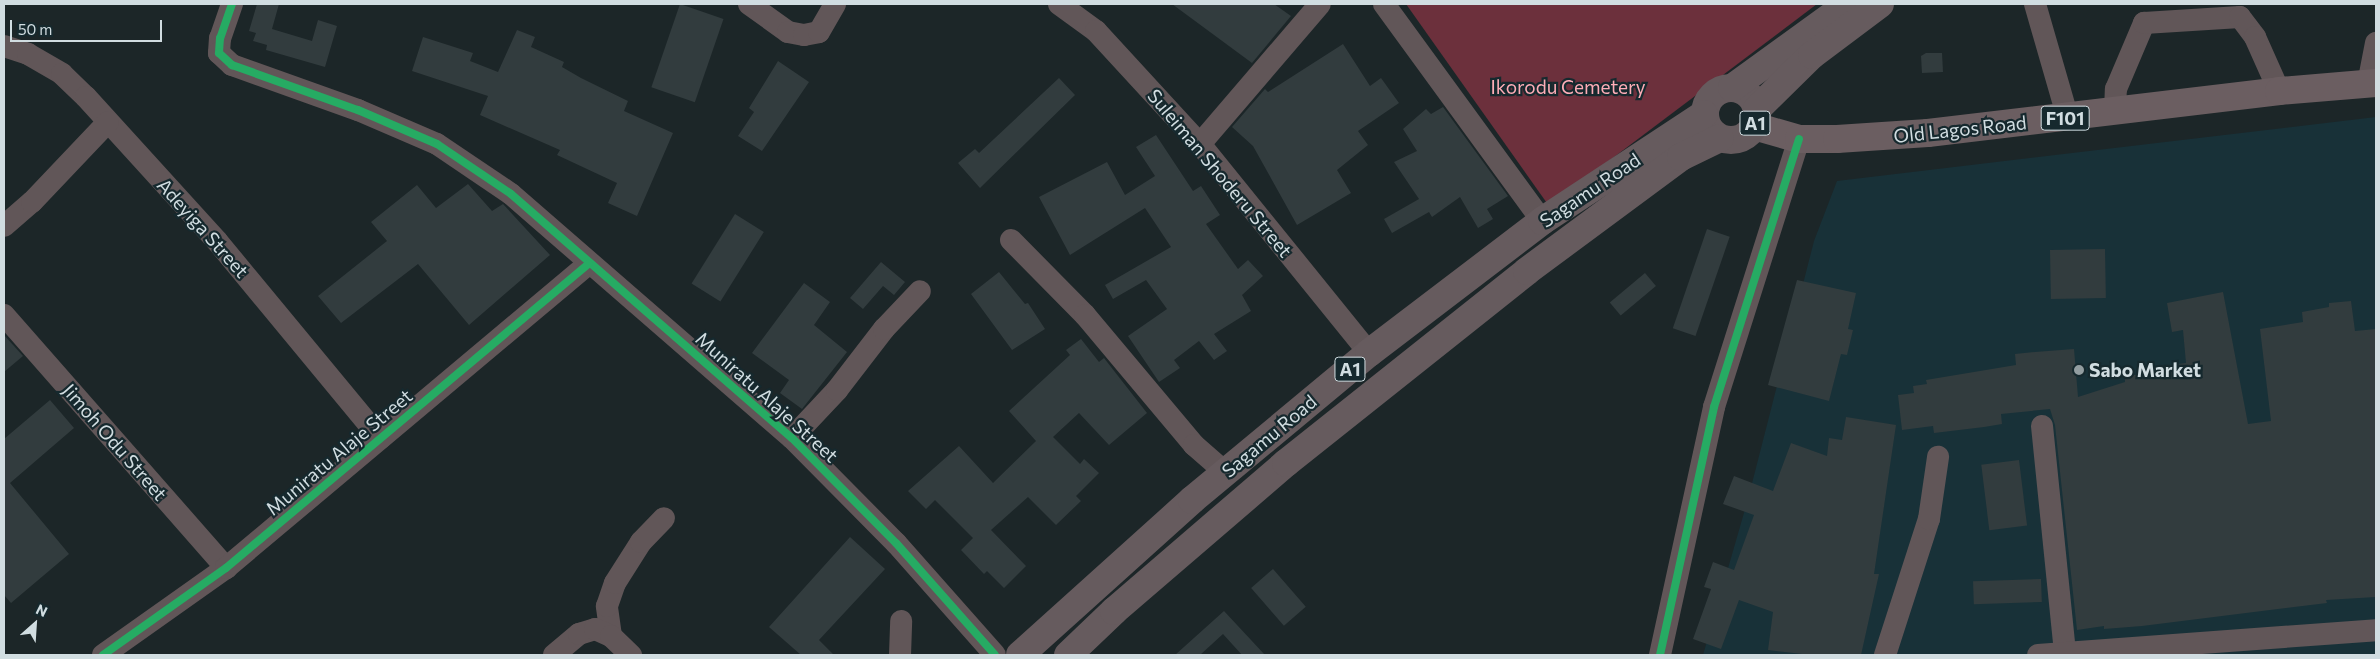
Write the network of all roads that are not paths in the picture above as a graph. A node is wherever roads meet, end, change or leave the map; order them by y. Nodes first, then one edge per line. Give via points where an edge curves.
1 (232, 4) edge
2 (749, 4) edge
3 (835, 4) edge
4 (1059, 4) edge
5 (1320, 4) edge
6 (1384, 4) edge
7 (1848, 4) edge
8 (1880, 4) edge
9 (2035, 4) edge
10 (2238, 10) edge
11 (2144, 13) edge
12 (2376, 43) edge
13 (4, 46) edge
14 (2372, 84) edge
15 (1732, 88) junction
16 (2280, 91) junction
17 (2115, 113) junction
18 (1704, 114) junction
19 (1755, 118) junction
20 (2068, 118) junction
21 (108, 122) junction
22 (1720, 138) junction
23 (1799, 139) junction
24 (1200, 144) junction
25 (1542, 221) junction
26 (4, 226) edge
27 (1010, 240) dead end
28 (588, 264) junction
29 (920, 291) dead end
30 (4, 315) edge
31 (1369, 353) junction
32 (2042, 426) dead end
33 (380, 438) junction
34 (792, 438) junction
35 (1938, 458) dead end
36 (1225, 472) junction
37 (664, 518) dead end
38 (226, 568) junction
39 (901, 621) dead end
40 (2376, 630) edge
41 (611, 636) junction
42 (2064, 652) junction
43 (103, 655) edge
44 (554, 655) edge
45 (631, 655) edge
46 (900, 655) edge
47 (994, 655) edge
48 (1020, 655) edge
49 (1068, 655) edge
50 (1660, 655) edge
51 (1885, 655) edge
52 (2038, 655) edge

1 - 28 street, Muniratu Alaje Street via 220,38 219,54 232,65 358,110 436,144 510,194
2 - 3 street via 788,32 804,35 819,32
4 - 24 street, Suleiman Shoderu Street via 1096,30
5 - 24 street
6 - 25 street
7 - 15 highway, A1
8 - 19 highway, A1 via 1812,55
9 - 20 street
10 - 11 street
10 - 16 street via 2255,37
11 - 17 street via 2116,89
12 - 14 street
13 - 21 street, Adeyiga Street via 28,54 62,74
14 - 16 main road, Old Lagos Road / F101
15 - 18 highway, A1 via 1716,92 1709,98
15 - 19 highway, A1 via 1748,94
16 - 17 main road, Old Lagos Road / F101
17 - 20 main road, Old Lagos Road / F101
18 - 22 highway, A1 via 1709,130
18 - 25 highway, Sagamu Road / A1
19 - 22 highway, A1 via 1741,139
19 - 23 main road, Old Lagos Road / F101
20 - 23 main road, Old Lagos Road / F101 via 1928,133
21 - 26 street via 32,202
21 - 33 street, Adeyiga Street via 217,241
22 - 49 highway, Sagamu Road / A1 via 1681,157 1527,270 1279,470
23 - 50 street via 1714,407
24 - 31 street, Suleiman Shoderu Street
25 - 31 highway, Sagamu Road / A1
27 - 36 street via 1085,315 1183,433
28 - 33 street, Muniratu Alaje Street
28 - 34 street, Muniratu Alaje Street
29 - 34 street via 884,328 837,390
30 - 38 street, Jimoh Odu Street
31 - 36 highway, Sagamu Road / A1
32 - 42 street
33 - 38 street, Muniratu Alaje Street
34 - 47 street, Muniratu Alaje Street via 896,543
35 - 51 street via 1929,519
36 - 48 highway, Sagamu Road / A1
37 - 41 street via 641,542 615,583 607,606
38 - 43 street, Muniratu Alaje Street
39 - 46 street
40 - 42 street
41 - 44 street via 595,629 579,634
41 - 45 street
42 - 52 street

